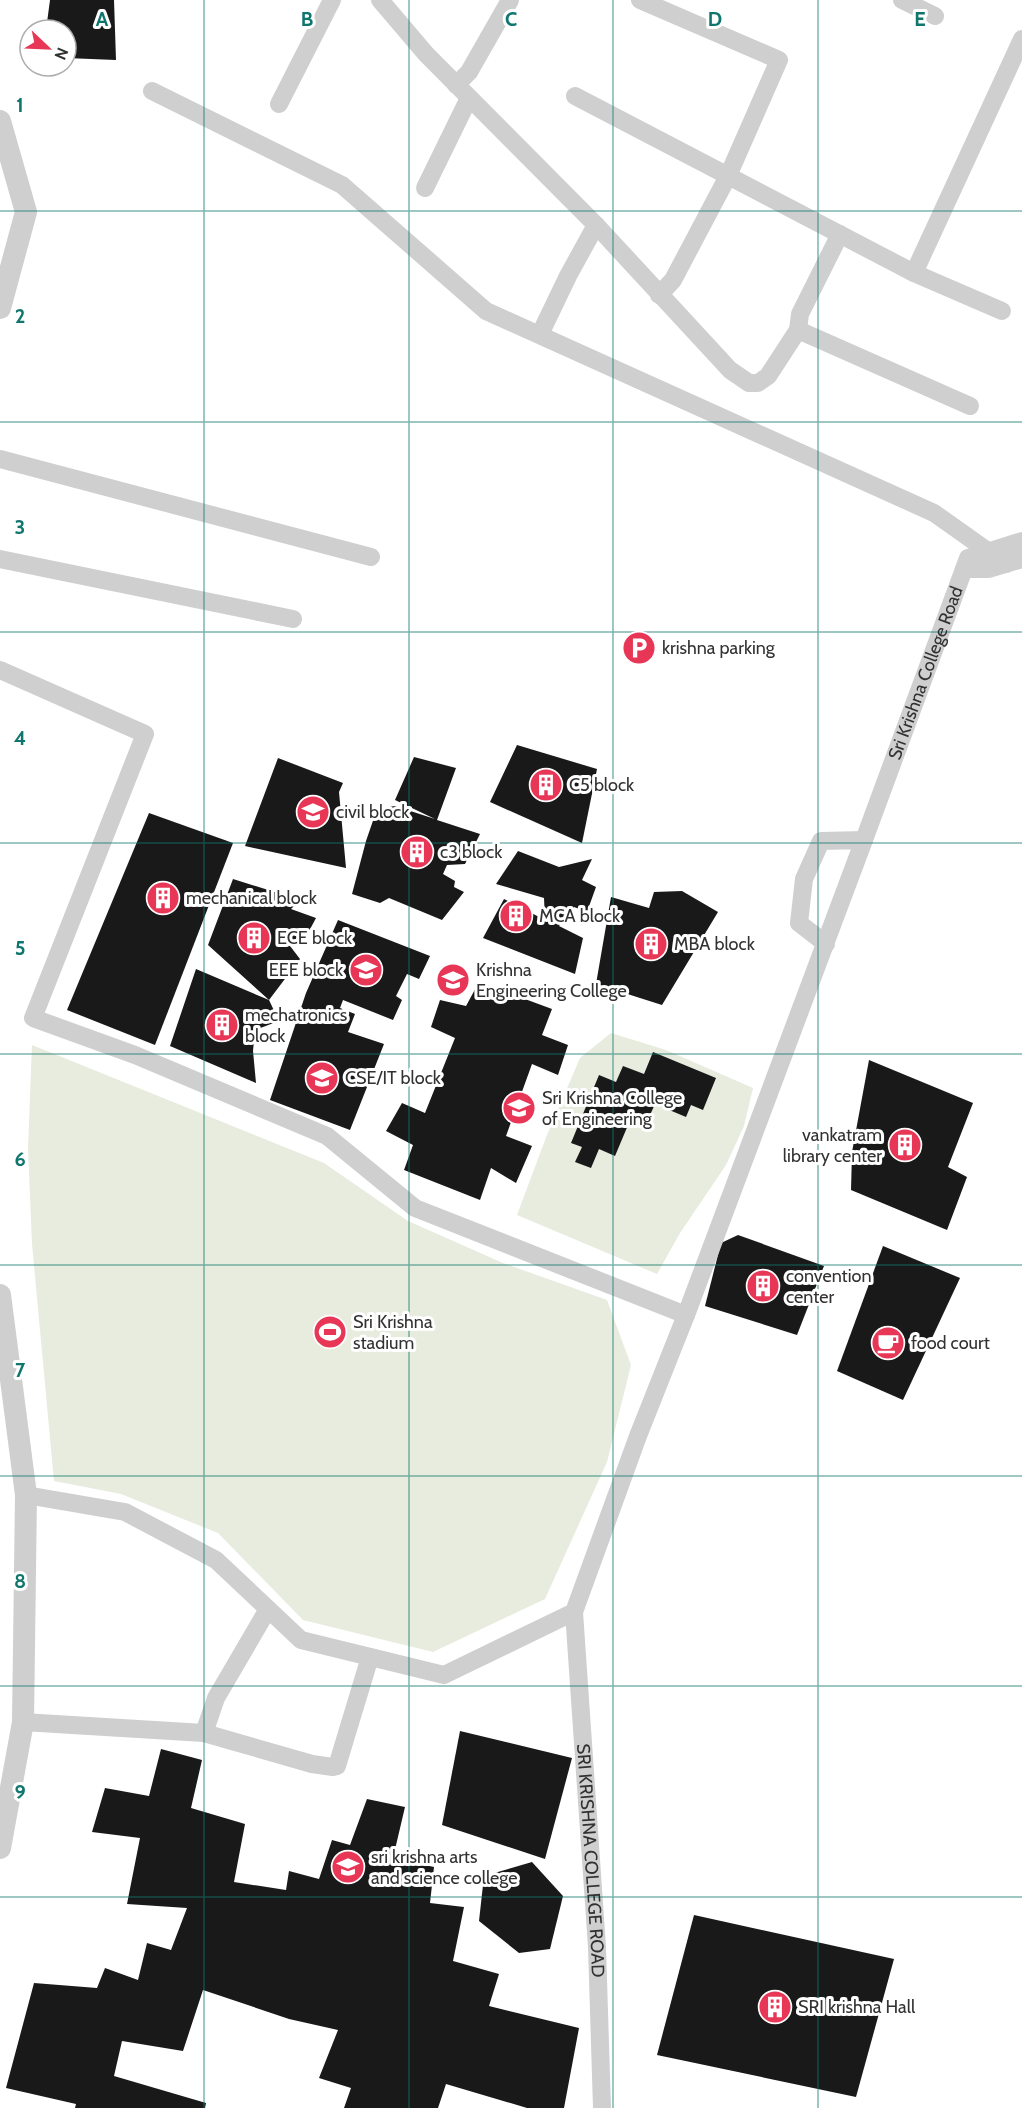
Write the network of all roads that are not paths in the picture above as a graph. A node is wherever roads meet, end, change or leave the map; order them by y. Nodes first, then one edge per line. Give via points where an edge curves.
1 (332, 0) edge
2 (380, 0) edge
3 (510, 0) edge
4 (640, 0) edge
5 (902, 0) edge
6 (935, 16) dead end
7 (1021, 44) edge
8 (152, 91) dead end
9 (462, 92) junction
10 (575, 96) dead end
11 (279, 104) dead end
12 (0, 122) edge
13 (728, 176) junction
14 (425, 188) dead end
15 (596, 225) junction
16 (840, 234) junction
17 (914, 273) junction
18 (659, 295) junction
19 (0, 308) edge
20 (1002, 311) dead end
21 (544, 326) dead end
22 (798, 330) junction
23 (970, 406) dead end
24 (0, 459) edge
25 (1022, 541) edge
26 (987, 552) junction
27 (371, 557) dead end
28 (0, 559) edge
29 (1014, 561) edge
30 (964, 569) junction
31 (293, 619) dead end
32 (0, 670) edge
33 (864, 840) junction
34 (826, 944) junction
35 (0, 1295) edge
36 (686, 1315) junction
37 (26, 1495) junction
38 (268, 1609) junction
39 (574, 1612) junction
40 (370, 1657) junction
41 (23, 1722) junction
42 (204, 1733) junction
43 (0, 1848) edge
44 (602, 2108) edge

1 - 11 street
2 - 9 street
3 - 9 street via 469,72
4 - 13 street via 779,60
5 - 6 street
7 - 17 street
8 - 26 street via 342,186 486,311 934,513
9 - 14 street
9 - 15 street
10 - 13 street
12 - 19 street via 26,212
13 - 16 street
13 - 18 street via 673,279
15 - 18 street
15 - 21 street
16 - 17 street
16 - 22 street via 800,314
17 - 20 street
18 - 22 street via 730,370 749,383 758,383 768,376
22 - 23 street
24 - 27 street
25 - 26 street, Sri Krishna College Road
26 - 29 street
26 - 30 street, Sri Krishna College Road via 968,558
28 - 31 street
29 - 30 street via 990,569
30 - 33 street, Sri Krishna College Road
32 - 36 street via 145,734 33,1018 135,1055 327,1136 416,1208
33 - 34 street, Sri Krishna College Road
33 - 34 street via 821,841 804,879 799,923
34 - 36 street, Sri Krishna College Road
35 - 37 street
36 - 39 street, Sri Krishna College Road
37 - 38 street via 125,1512 216,1560
37 - 41 street
38 - 40 street via 301,1640
38 - 42 street via 216,1698
39 - 40 street via 444,1675
39 - 44 street, SRI KRISHNA COLLEGE ROAD via 597,1947
40 - 42 street via 337,1766 312,1764
41 - 42 street
41 - 43 street

